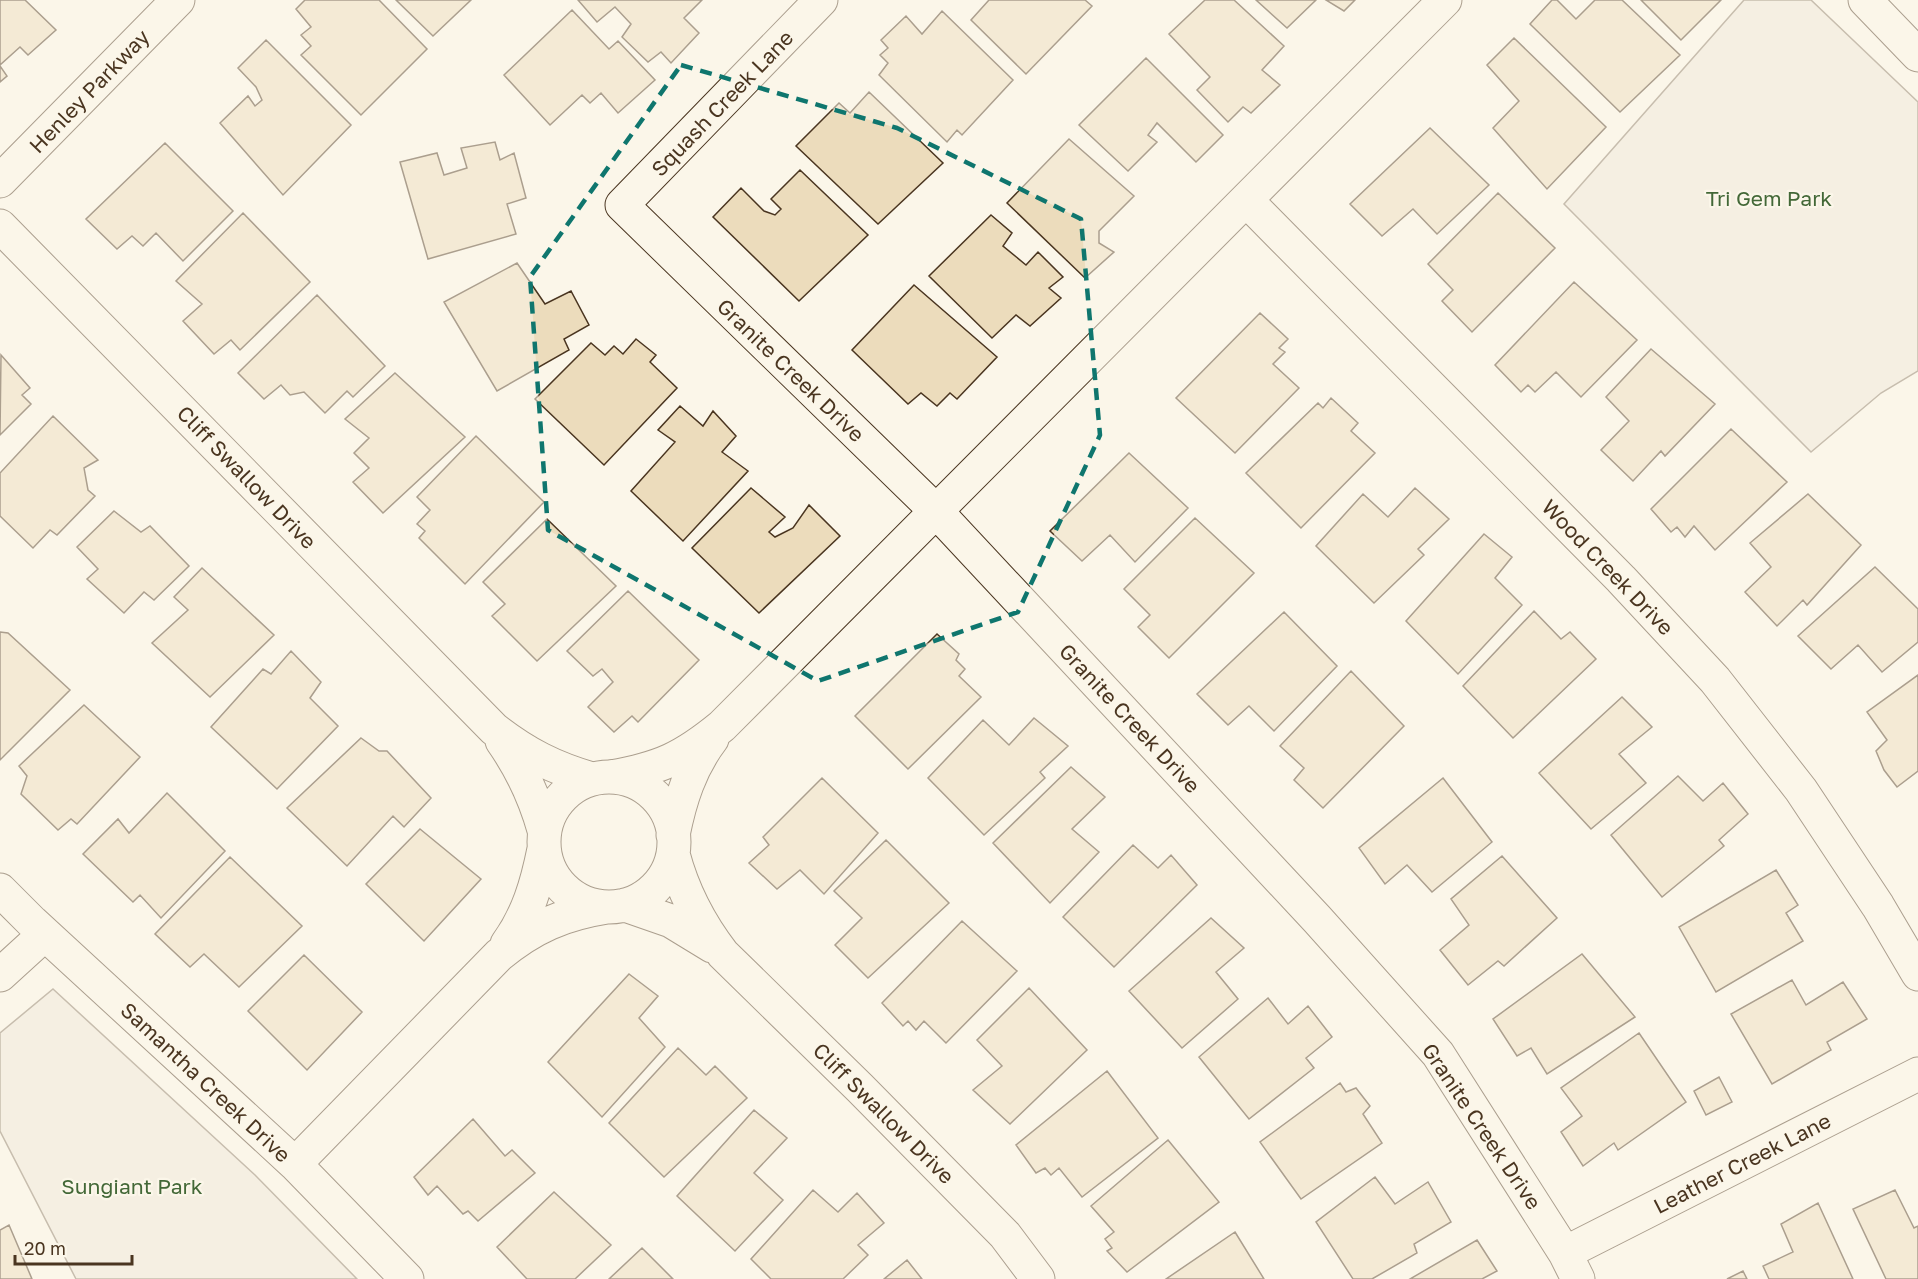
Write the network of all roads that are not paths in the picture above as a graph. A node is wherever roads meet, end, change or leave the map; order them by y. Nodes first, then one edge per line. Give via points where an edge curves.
1 (178, 0) edge
2 (821, 0) edge
3 (1445, 0) edge
4 (1865, 0) edge
5 (1918, 55) edge
6 (0, 181) edge
7 (1247, 201) junction
8 (622, 205) joint
9 (0, 226) edge
10 (936, 511) junction
11 (722, 726) junction
12 (494, 729) junction
13 (602, 778) junction
14 (544, 840) junction
15 (673, 845) junction
16 (0, 890) edge
17 (616, 906) junction
18 (45, 934) junction
19 (723, 954) junction
20 (499, 956) junction
21 (1918, 974) edge
22 (0, 975) edge
23 (1918, 1074) edge
24 (295, 1164) junction
25 (1572, 1266) edge
26 (407, 1279) edge
27 (1038, 1279) edge

1 - 6 street, Henley Parkway
2 - 8 street, Squash Creek Lane
3 - 7 street
4 - 5 street
7 - 10 street
7 - 21 street, Wood Creek Drive via 1621,579 1715,680 1801,790
8 - 10 street, Granite Creek Drive
9 - 12 street, Cliff Swallow Drive
10 - 11 street
10 - 25 street, Granite Creek Drive via 1438,1054
11 - 13 street via 675,760 643,771
11 - 15 street via 687,783 678,809
12 - 13 street, Cliff Swallow Drive via 541,761
12 - 14 street, Cliff Swallow Drive via 530,789
13 - 14 street via 575,786 561,797 550,813
13 - 15 street via 629,780 653,795 669,817
14 - 17 street via 549,867 571,896 588,904
14 - 20 street via 528,909
15 - 17 street via 667,872 656,887 642,898
15 - 19 street, Cliff Swallow Drive via 680,880 691,905
16 - 18 street, Samantha Creek Drive
17 - 19 street, Cliff Swallow Drive via 671,921
17 - 20 street via 560,918 517,940
18 - 22 street
18 - 24 street, Samantha Creek Drive
19 - 27 street, Cliff Swallow Drive via 1005,1235
20 - 24 street
23 - 25 street, Leather Creek Lane
24 - 26 street, Samantha Creek Drive

